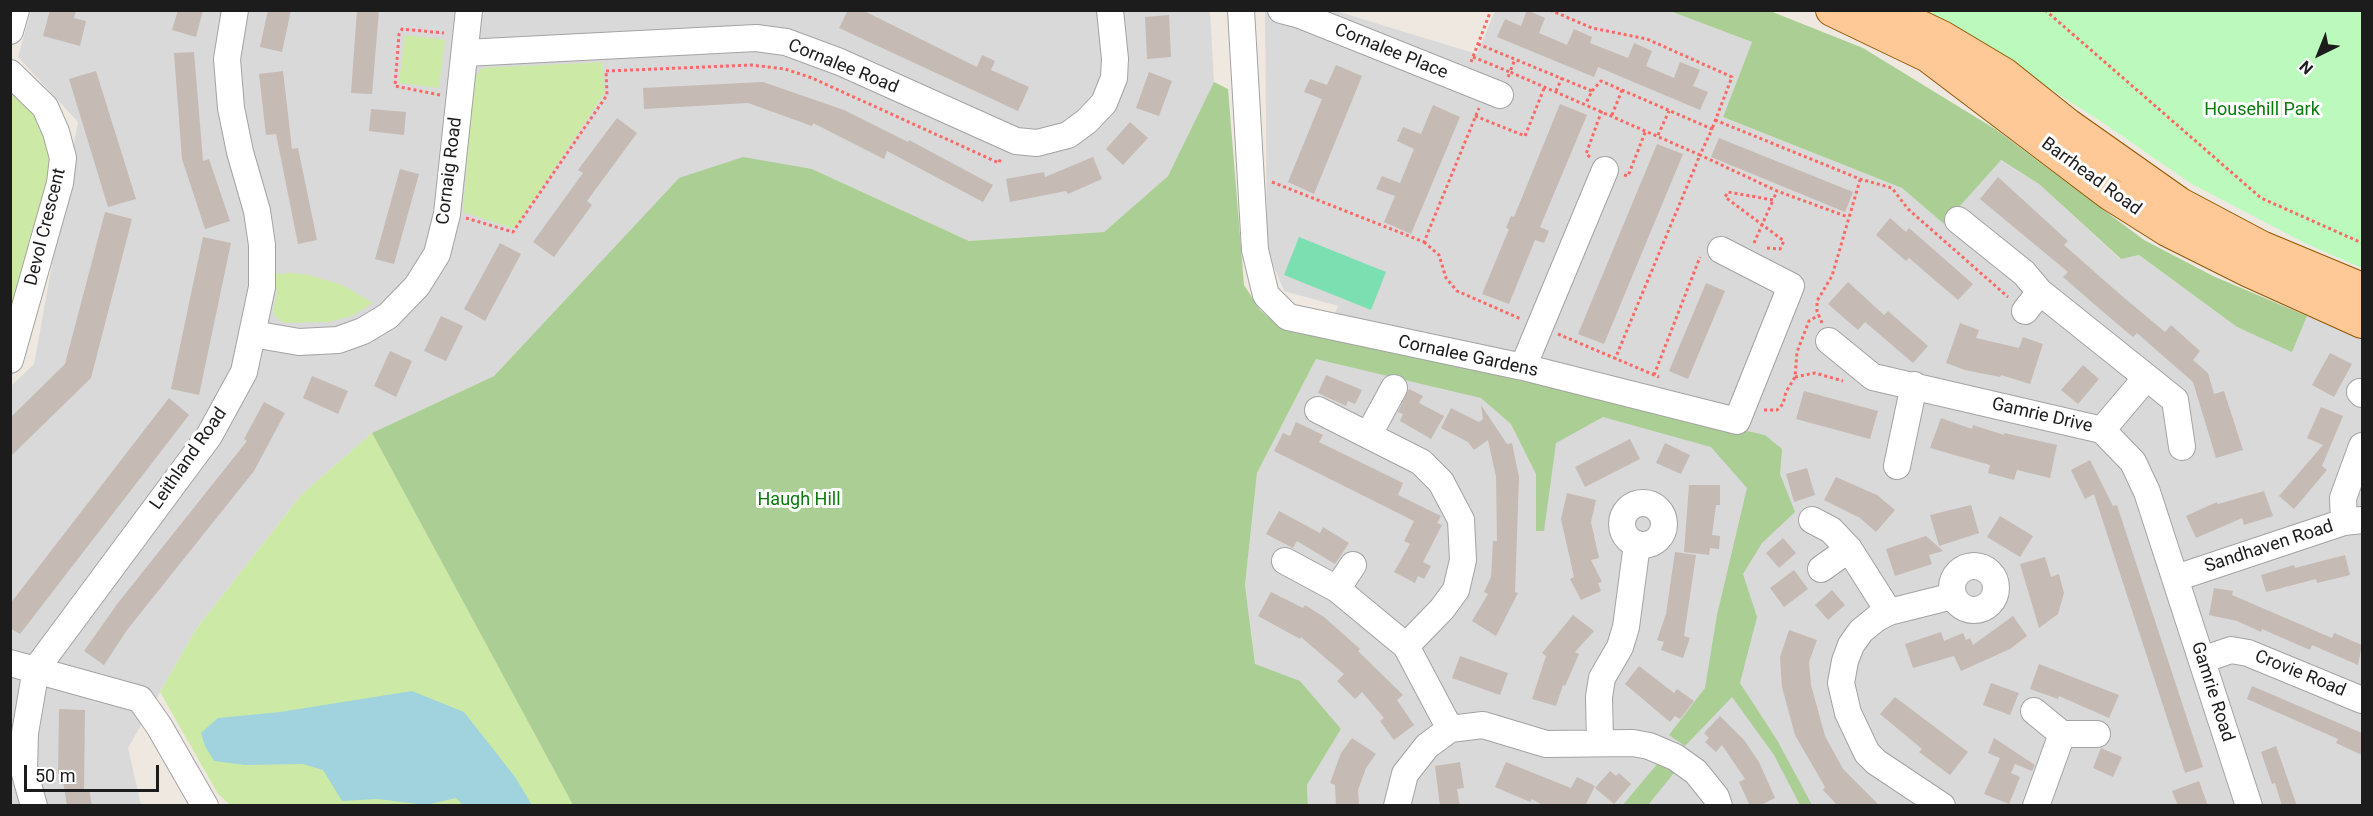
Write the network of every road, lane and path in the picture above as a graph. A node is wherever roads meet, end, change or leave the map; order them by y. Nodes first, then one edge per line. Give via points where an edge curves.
1 (16, 10) edge
2 (235, 10) edge
3 (1110, 10) edge
4 (1241, 10) edge
5 (1281, 10) edge
6 (1491, 10) edge
7 (1550, 10) edge
8 (1832, 10) edge
9 (2044, 10) edge
10 (1896, 24) edge
11 (10, 31) edge
12 (467, 33) edge
13 (1478, 44) junction
14 (1515, 59) junction
15 (606, 71) dead end
16 (10, 73) edge
17 (1562, 78) junction
18 (1481, 81) junction
19 (608, 85) dead end
20 (1545, 86) dead end
21 (1622, 90) junction
22 (1556, 91) dead end
23 (1592, 91) junction
24 (459, 98) junction
25 (1586, 103) dead end
26 (1670, 111) junction
27 (1612, 115) dead end
28 (1475, 116) junction
29 (1715, 120) junction
30 (1712, 129) junction
31 (1658, 135) dead end
32 (999, 163) dead end
33 (1605, 170) dead end
34 (1252, 178) junction
35 (1860, 180) junction
36 (1773, 200) dead end
37 (1848, 218) junction
38 (1958, 220) dead end
39 (487, 223) dead end
40 (1424, 242) junction
41 (2362, 243) edge
42 (1721, 250) dead end
43 (1745, 264) junction
44 (2362, 290) edge
45 (1471, 299) dead end
46 (2032, 302) junction
47 (1819, 315) junction
48 (2362, 322) edge
49 (253, 334) junction
50 (1829, 341) joint
51 (1615, 359) dead end
52 (10, 360) edge
53 (1524, 368) junction
54 (1654, 375) dead end
55 (1795, 377) junction
56 (1873, 377) junction
57 (2146, 378) junction
58 (1914, 385) junction
59 (1394, 388) dead end
60 (1318, 410) dead end
61 (1740, 412) junction
62 (2102, 430) junction
63 (1369, 434) junction
64 (2362, 446) edge
65 (2182, 447) dead end
66 (1897, 466) dead end
67 (1812, 520) dead end
68 (2353, 521) edge
69 (1637, 544) dead end
70 (1849, 549) junction
71 (1285, 561) dead end
72 (1353, 565) dead end
73 (1821, 569) dead end
74 (2176, 578) junction
75 (1337, 589) junction
76 (1953, 596) dead end
77 (1889, 612) junction
78 (1406, 646) junction
79 (2202, 660) junction
80 (10, 663) edge
81 (36, 669) junction
82 (2362, 700) edge
83 (2034, 711) dead end
84 (1450, 729) junction
85 (2062, 734) junction
86 (2097, 734) dead end
87 (1600, 743) junction
88 (34, 806) edge
89 (205, 806) edge
90 (1397, 806) edge
91 (1719, 806) edge
92 (1942, 806) edge
93 (2036, 806) edge
94 (2249, 806) edge

1 - 11 street
2 - 49 street, Leithland Road via 227,59 231,108 262,245 262,287
3 - 12 street, Cornalee Road via 1114,78 1104,103 1068,135 1037,143 1016,141 786,42 756,38
4 - 34 street, Cornalee Gardens
5 - 18 street, Cornalee Place
6 - 13 path
7 - 29 path via 1592,28 1647,39 1732,77
8 - 10 main road, Barrhead Road
9 - 41 path via 2261,198
10 - 44 main road, Barrhead Road via 1942,37 2004,74 2180,204 2261,247
10 - 48 main road, Barrhead Road via 1928,56 2110,194 2168,230
12 - 24 street, Cornaig Road
12 - 24 path via 402,29 399,34 395,86
13 - 14 path
13 - 18 path
14 - 17 path
14 - 18 path via 1510,72
15 - 32 path via 751,65 786,69
16 - 52 street, Devol Crescent via 45,107 63,158 60,183
17 - 22 path
17 - 23 path
18 - 28 path
19 - 39 path via 607,95 518,227 508,232
20 - 28 path via 1525,136
21 - 23 path via 1601,81
21 - 26 path
21 - 27 path
23 - 25 path
24 - 49 street, Cornaig Road via 447,214 437,254 404,302 363,331 338,340 299,342
26 - 30 path
26 - 31 path
28 - 40 path
29 - 30 path
29 - 35 path
30 - 37 path via 1700,155
33 - 53 street
34 - 40 path via 1282,184
34 - 53 street, Cornalee Gardens via 1255,250 1266,295 1288,317
35 - 37 path
35 - 46 path via 1892,188 1908,209
36 - 43 path
37 - 47 path via 1832,276 1817,301
38 - 46 street via 2024,273
40 - 45 path via 1439,255 1451,286
42 - 43 street
43 - 61 street via 1791,286
46 - 57 street
47 - 50 path
47 - 55 path via 1809,321 1797,352
49 - 81 street, Leithland Road via 244,372 209,436
50 - 56 street, Gamrie Drive
51 - 54 path
53 - 61 street, Cornalee Gardens via 1737,421
55 - 56 path via 1815,373 1863,387
55 - 61 path via 1777,410
56 - 58 street, Gamrie Drive
57 - 62 street
57 - 65 street via 2175,400
58 - 62 street, Gamrie Drive
58 - 66 street
59 - 63 street
60 - 63 street
62 - 74 street, Gamrie Drive via 2133,462
63 - 78 street via 1421,462 1441,482 1461,520 1463,560 1456,590
64 - 68 street via 2343,498
67 - 70 street via 1831,530
68 - 74 street, Sandhaven Road
69 - 87 street via 1626,627 1620,647 1602,678
70 - 73 street
70 - 77 street
71 - 75 street
72 - 75 street
74 - 79 street, Gamrie Road
75 - 78 street
76 - 77 street
77 - 92 street via 1861,631 1845,661 1841,682 1848,713 1867,753 1876,762
78 - 84 street
79 - 82 street, Crovie Road via 2231,650 2248,653
79 - 94 street, Gamrie Road
80 - 81 street
81 - 88 street, Leithland Road via 25,733 24,770
81 - 89 street via 140,699
83 - 85 street
84 - 87 street via 1483,725 1546,744
84 - 90 street via 1427,746 1405,774
85 - 86 street
85 - 93 street
87 - 91 street via 1633,743 1675,757 1696,772

